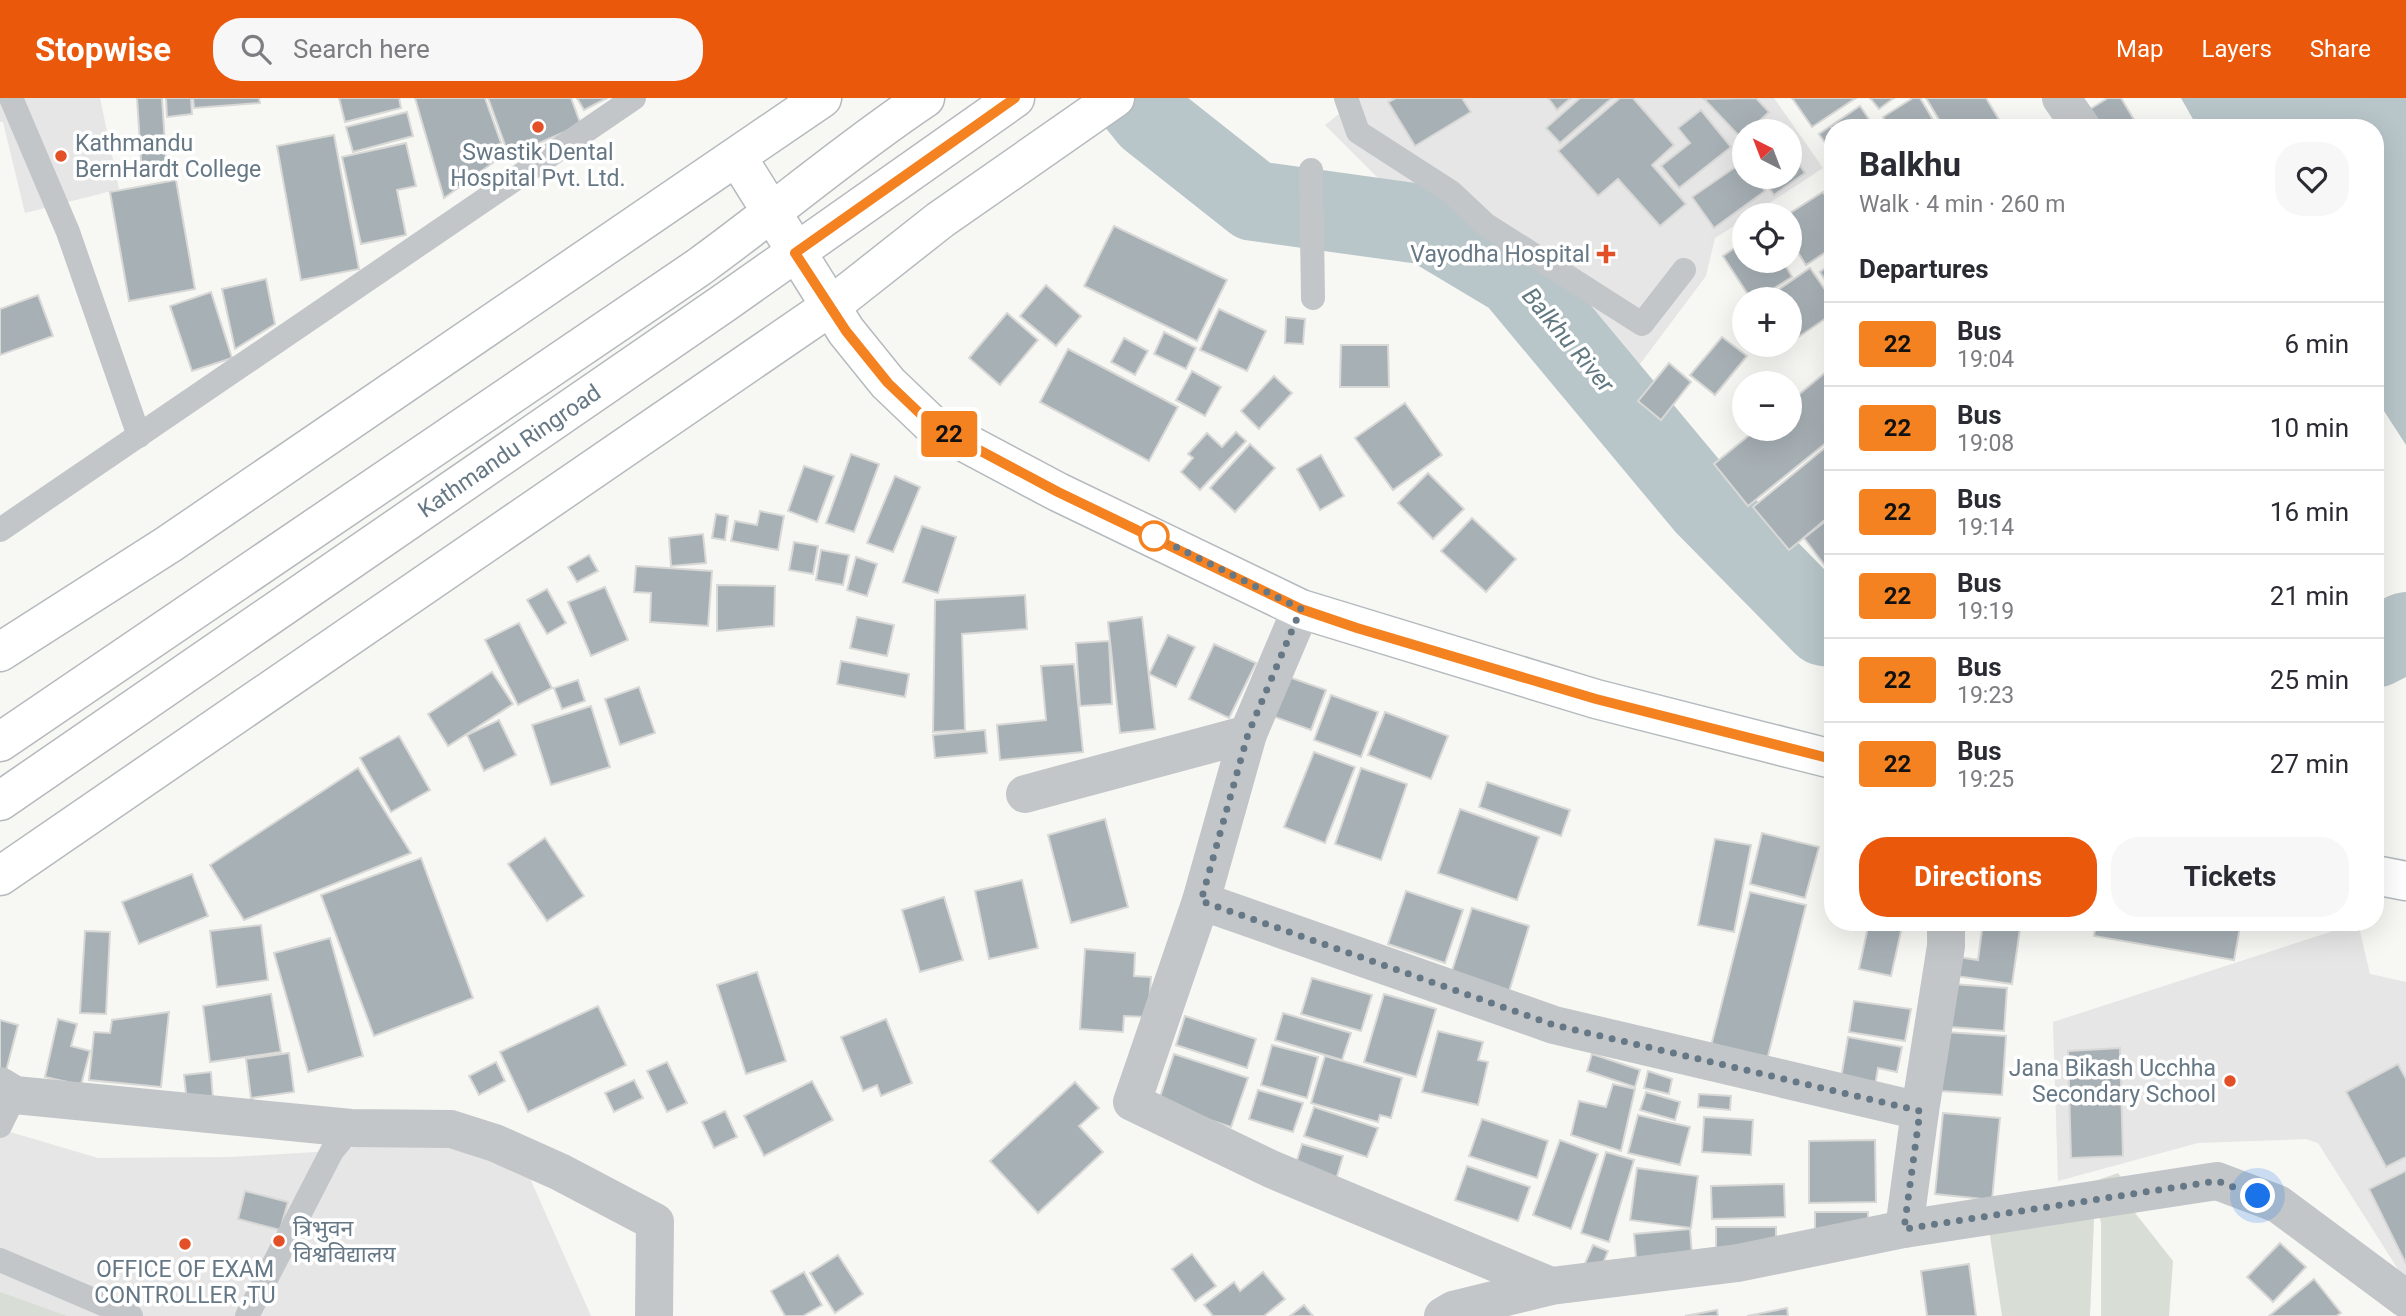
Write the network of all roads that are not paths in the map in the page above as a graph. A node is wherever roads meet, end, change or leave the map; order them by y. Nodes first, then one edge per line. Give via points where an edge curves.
1 (11, 98) edge
2 (634, 98) edge
3 (822, 98) edge
4 (925, 98) edge
5 (1015, 98) edge
6 (1115, 98) edge
7 (1346, 98) edge
8 (2061, 98) edge
9 (2076, 119) edge
10 (737, 157) junction
11 (1311, 170) dead end
12 (772, 215) junction
13 (795, 253) junction
14 (1684, 270) dead end
15 (1313, 298) dead end
16 (831, 306) junction
17 (139, 436) junction
18 (0, 530) edge
19 (1301, 609) junction
20 (0, 652) edge
21 (1248, 734) junction
22 (0, 742) edge
23 (1824, 757) edge
24 (1025, 794) dead end
25 (0, 800) edge
26 (0, 876) edge
27 (2384, 877) edge
28 (2406, 881) edge
29 (1201, 901) junction
30 (1946, 931) edge
31 (5, 1102) edge
32 (1920, 1111) junction
33 (351, 1128) junction
34 (1904, 1229) junction
35 (0, 1260) edge
36 (1551, 1286) junction
37 (2406, 1299) edge
38 (131, 1316) edge
39 (247, 1316) edge
40 (654, 1316) edge
41 (1443, 1316) edge

1 - 17 lane via 68,232
2 - 17 lane
3 - 10 main road
4 - 12 main road, Kathmandu Ringroad
5 - 13 main road, Kathmandu Ringroad
6 - 16 main road via 940,220
7 - 14 lane via 1358,132 1451,191 1485,224 1642,324
8 - 9 street
10 - 12 main road
10 - 20 main road via 169,544
11 - 15 lane
12 - 13 main road
12 - 22 main road, Kathmandu Ringroad
13 - 16 main road
13 - 25 main road, Kathmandu Ringroad
16 - 19 main road via 888,383 932,425 1058,492
16 - 26 main road
17 - 18 lane
19 - 21 street
19 - 23 main road via 1596,699
21 - 24 street
21 - 29 street
27 - 28 main road
29 - 32 street via 1554,1025
29 - 36 street via 1132,1102 1271,1169
30 - 32 street
31 - 33 street
32 - 34 street
33 - 39 lane via 332,1151
33 - 40 street via 451,1129 560,1172 656,1222
34 - 36 street via 1738,1263
34 - 37 street via 2217,1181 2278,1204
35 - 38 lane
36 - 41 street

